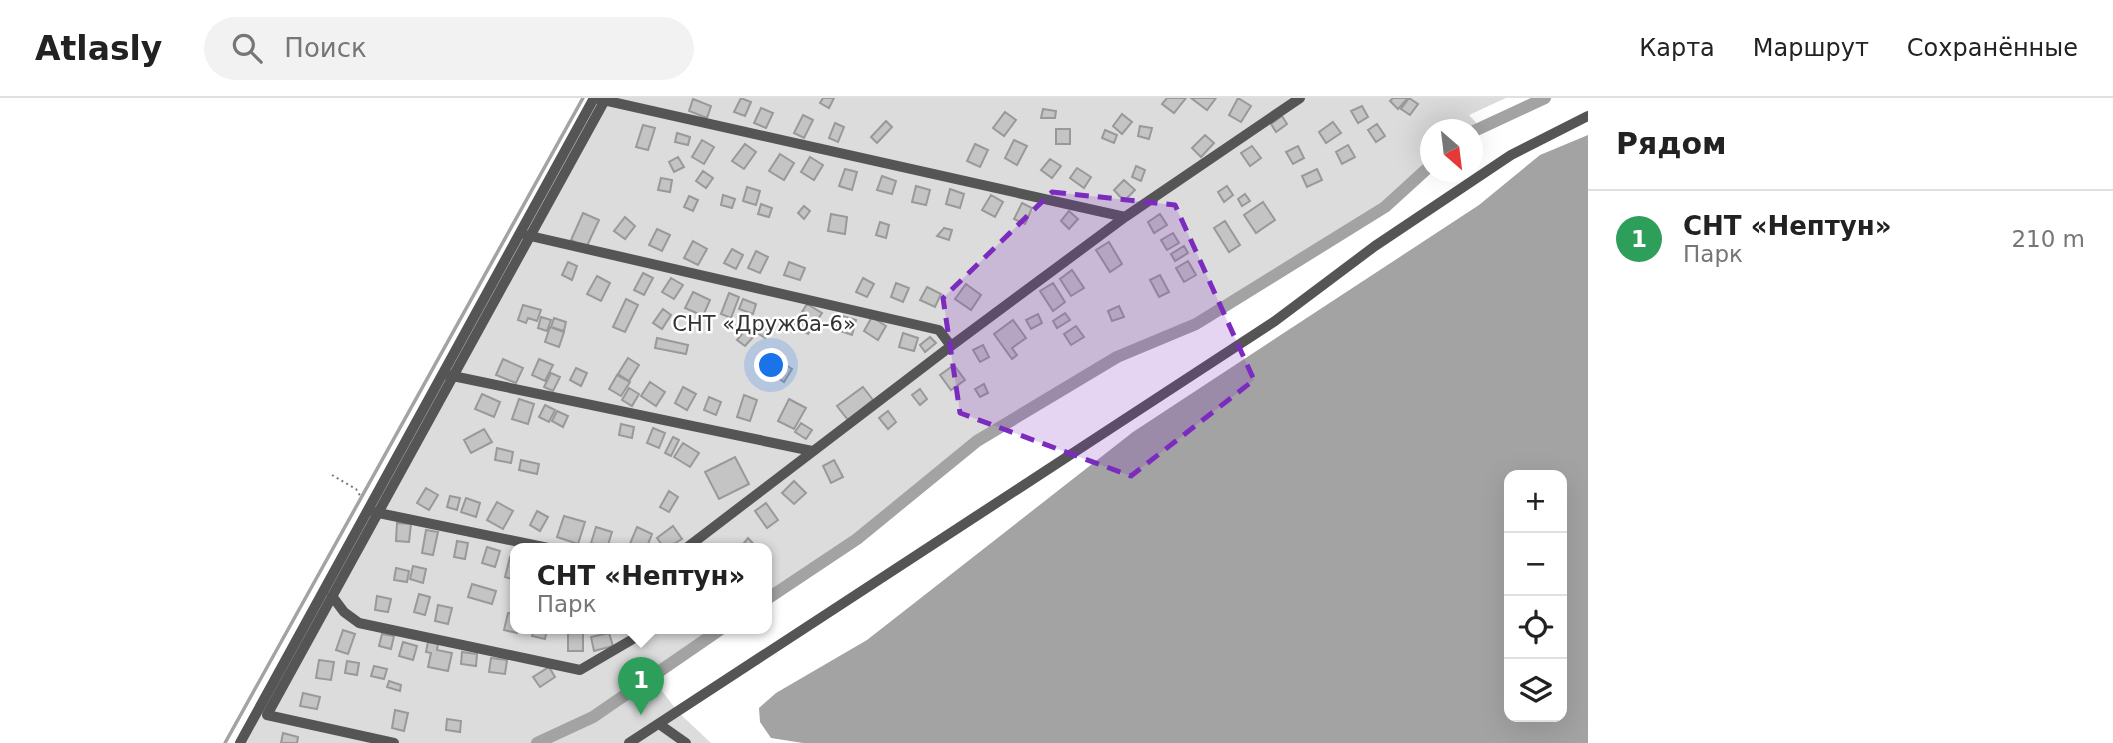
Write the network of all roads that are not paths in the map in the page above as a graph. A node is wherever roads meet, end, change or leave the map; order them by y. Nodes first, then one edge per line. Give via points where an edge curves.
1 (1279, 98) edge
2 (1300, 98) edge
3 (600, 99) edge
4 (1286, 109) junction
5 (1588, 116) edge
6 (1125, 218) junction
7 (525, 235) junction
8 (950, 346) junction
9 (448, 375) junction
10 (812, 451) junction
11 (372, 512) junction
12 (524, 543) edge
13 (693, 543) edge
14 (332, 596) junction
15 (641, 634) edge
16 (659, 724) junction
17 (240, 743) edge
18 (394, 743) edge
19 (629, 743) edge
20 (687, 743) edge

1 - 4 street
2 - 4 street
3 - 6 street
3 - 7 street
4 - 6 street
5 - 16 street via 1511,155 1275,321
6 - 8 street
7 - 8 street via 939,330
7 - 9 street
8 - 10 street
9 - 10 street
9 - 11 street
10 - 13 street
11 - 12 street
11 - 14 street
11 - 17 street
14 - 15 street via 359,623 580,670
14 - 18 street via 267,715
16 - 19 street
16 - 20 street

